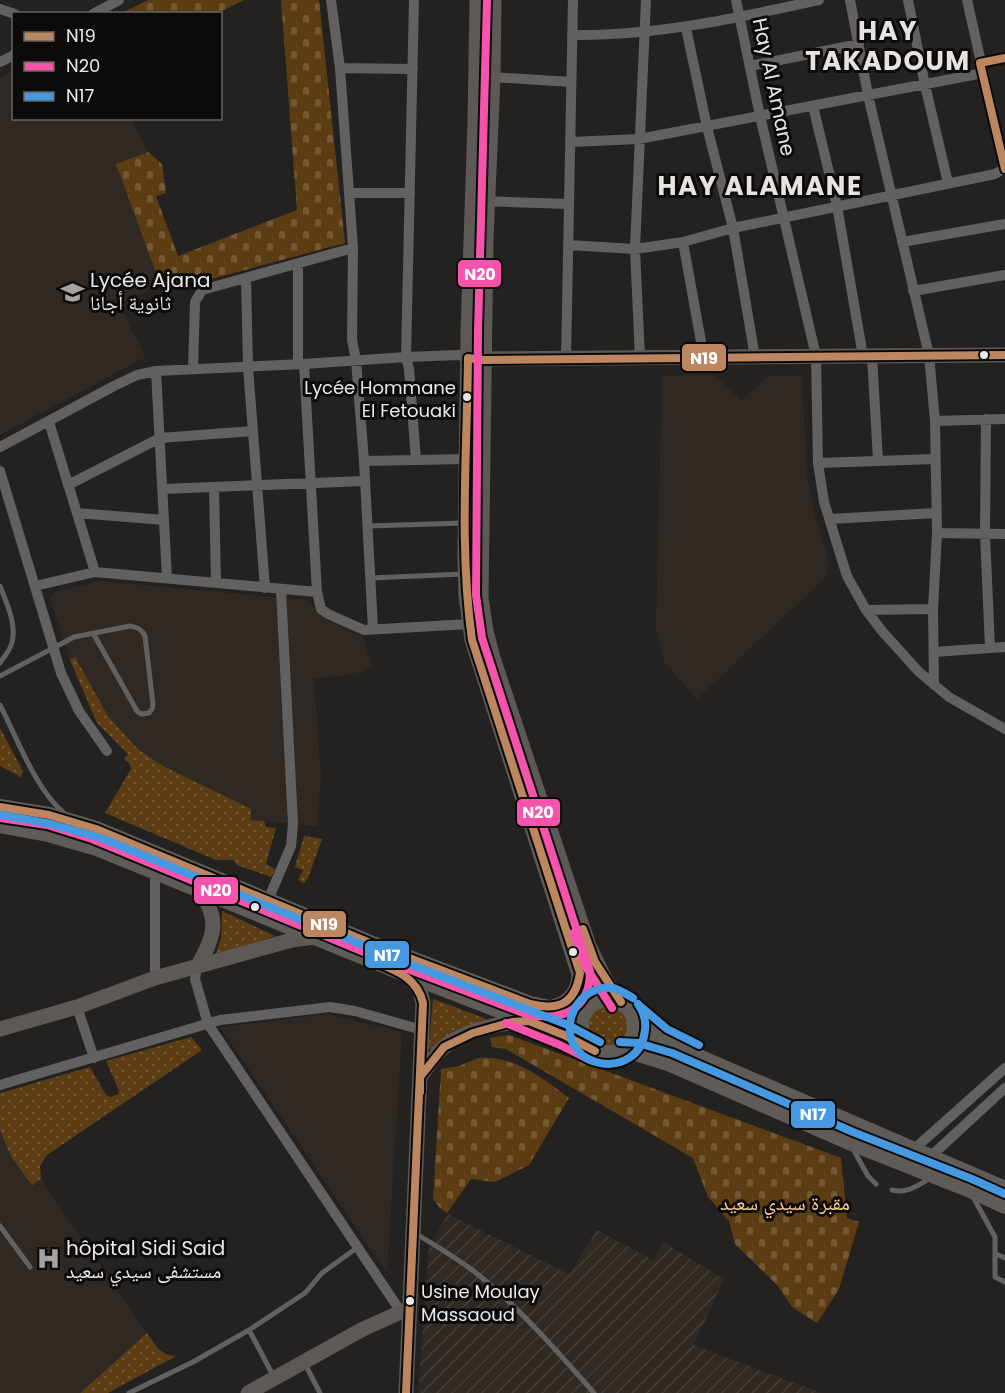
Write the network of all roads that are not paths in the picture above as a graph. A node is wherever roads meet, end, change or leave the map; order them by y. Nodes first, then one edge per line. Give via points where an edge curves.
1 (119, 0) edge
2 (331, 0) edge
3 (414, 0) edge
4 (477, 0) edge
5 (494, 0) edge
6 (573, 0) edge
7 (646, 0) edge
8 (736, 0) edge
9 (819, 0) edge
10 (850, 0) edge
11 (908, 0) edge
12 (967, 0) edge
13 (797, 2) edge
14 (97, 12) edge
15 (740, 16) junction
16 (686, 28) junction
17 (645, 33) junction
18 (572, 35) junction
19 (859, 44) junction
20 (1005, 58) edge
21 (750, 66) junction
22 (340, 68) junction
23 (982, 68) junction
24 (413, 69) junction
25 (476, 76) junction
26 (493, 78) junction
27 (571, 82) junction
28 (925, 85) junction
29 (868, 95) junction
30 (813, 106) junction
31 (760, 116) junction
32 (707, 127) junction
33 (639, 139) junction
34 (570, 142) junction
35 (1005, 168) edge
36 (948, 183) junction
37 (349, 193) junction
38 (410, 193) junction
39 (892, 194) junction
40 (480, 201) junction
41 (568, 204) junction
42 (837, 206) junction
43 (783, 217) junction
44 (1005, 224) edge
45 (734, 228) junction
46 (683, 242) junction
47 (902, 242) junction
48 (568, 245) junction
49 (353, 249) junction
50 (635, 249) junction
51 (298, 264) junction
52 (478, 273) junction
53 (1005, 275) edge
54 (246, 278) junction
55 (913, 291) junction
56 (929, 355) junction
57 (1005, 355) edge
58 (867, 356) junction
59 (406, 357) junction
60 (755, 357) junction
61 (816, 357) junction
62 (468, 358) junction
63 (640, 358) junction
64 (704, 358) junction
65 (566, 359) junction
66 (356, 360) junction
67 (484, 360) junction
68 (301, 364) junction
69 (248, 367) junction
70 (193, 369) junction
71 (156, 371) junction
72 (986, 419) junction
73 (1005, 419) edge
74 (935, 421) junction
75 (49, 422) junction
76 (253, 431) junction
77 (160, 438) junction
78 (0, 447) edge
79 (467, 459) junction
80 (935, 459) junction
81 (416, 460) junction
82 (879, 460) junction
83 (364, 461) junction
84 (818, 463) junction
85 (0, 471) edge
86 (364, 481) junction
87 (312, 483) junction
88 (68, 485) junction
89 (257, 485) junction
90 (214, 487) junction
91 (163, 489) junction
92 (77, 513) junction
93 (936, 513) junction
94 (830, 519) junction
95 (164, 520) junction
96 (465, 523) junction
97 (368, 526) junction
98 (937, 533) junction
99 (985, 534) junction
100 (1005, 534) edge
101 (95, 572) junction
102 (465, 574) junction
103 (167, 578) junction
104 (370, 578) junction
105 (216, 583) junction
106 (0, 586) edge
107 (35, 586) junction
108 (265, 588) junction
109 (281, 590) junction
110 (317, 592) junction
111 (933, 609) junction
112 (866, 610) junction
113 (470, 624) junction
114 (373, 629) junction
115 (93, 633) junction
116 (53, 647) junction
117 (990, 648) junction
118 (1005, 648) edge
119 (934, 652) junction
120 (0, 663) edge
121 (0, 676) edge
122 (934, 685) junction
123 (0, 705) edge
124 (1005, 729) edge
125 (107, 750) dead end
126 (0, 807) edge
127 (72, 820) junction
128 (0, 825) edge
129 (155, 873) junction
130 (200, 891) junction
131 (268, 900) junction
132 (314, 937) junction
133 (197, 967) junction
134 (580, 973) junction
135 (408, 975) junction
136 (154, 978) junction
137 (77, 1007) junction
138 (589, 1007) junction
139 (550, 1008) junction
140 (627, 1008) junction
141 (529, 1021) junction
142 (208, 1024) junction
143 (0, 1029) edge
144 (422, 1030) junction
145 (595, 1051) junction
146 (619, 1052) junction
147 (94, 1058) junction
148 (1004, 1069) edge
149 (420, 1077) junction
150 (0, 1085) edge
151 (1005, 1088) edge
152 (849, 1142) junction
153 (913, 1150) junction
154 (930, 1157) junction
155 (934, 1176) junction
156 (876, 1184) dead end
157 (968, 1189) junction
158 (1005, 1189) edge
159 (892, 1190) dead end
160 (1005, 1206) edge
161 (0, 1226) edge
162 (414, 1232) junction
163 (358, 1247) junction
164 (996, 1254) junction
165 (1005, 1257) edge
166 (30, 1267) dead end
167 (1005, 1282) edge
168 (405, 1312) junction
169 (249, 1330) junction
170 (304, 1362) junction
171 (269, 1385) edge
172 (129, 1393) edge
173 (248, 1393) edge
174 (320, 1393) edge
175 (406, 1393) edge
176 (594, 1393) edge

1 - 14 street
2 - 22 street
3 - 24 street
4 - 25 main road
5 - 26 main road
6 - 18 street
7 - 17 street
8 - 15 street, Hay Al Amane
9 - 13 street
10 - 19 street
11 - 28 street
12 - 23 street
13 - 15 street
15 - 16 street
15 - 21 street, Hay Al Amane
16 - 17 street
16 - 32 street
17 - 18 street
17 - 33 street
18 - 27 street
19 - 21 street
19 - 29 street
20 - 23 street
21 - 31 street, Hay Al Amane
22 - 24 street
22 - 37 street
23 - 28 street
23 - 35 street
24 - 38 street
25 - 26 street
25 - 40 main road
26 - 27 street
26 - 40 main road
27 - 34 street
28 - 29 street
28 - 36 street
29 - 30 street
29 - 39 street
30 - 31 street
30 - 42 street
31 - 32 street
31 - 43 street, Hay Al Amane
32 - 33 street
32 - 45 street
33 - 34 street
33 - 50 street
34 - 41 street
35 - 36 street via 995,174
36 - 39 street
37 - 38 street
37 - 49 street
38 - 59 street
39 - 42 street
39 - 47 street
40 - 41 street
40 - 52 main road
41 - 48 street
42 - 43 street
42 - 58 street
43 - 45 street
43 - 61 street, Hay Al Amane
44 - 47 street
45 - 46 street
45 - 60 street
46 - 50 street
46 - 64 street
47 - 55 street
48 - 50 street
48 - 65 street
49 - 51 street
49 - 66 street via 352,340
50 - 63 street
51 - 54 street
51 - 68 street
52 - 62 main road
52 - 67 main road
53 - 55 street
54 - 69 street
54 - 70 street via 202,290 196,298
55 - 56 street
56 - 57 main road
56 - 58 main road
56 - 74 street
58 - 61 main road
58 - 82 street
59 - 62 street
59 - 66 street
59 - 81 street
60 - 61 main road
60 - 64 main road
61 - 84 street, Hay Al Amane
62 - 67 main road
62 - 79 main road
63 - 64 main road
63 - 65 main road
65 - 67 main road
66 - 68 street
66 - 83 street
67 - 140 main road via 481,571 486,631 589,946 606,981
68 - 69 street
68 - 87 street
69 - 70 street
69 - 76 street
70 - 71 street
71 - 75 street via 137,375
71 - 77 street
72 - 73 street
72 - 74 street
72 - 99 street
74 - 80 street
75 - 78 street
75 - 88 street
76 - 77 street
76 - 89 street
77 - 88 street
77 - 91 street
79 - 81 street
79 - 96 main road
80 - 82 street
80 - 93 street
81 - 83 street
82 - 84 street
83 - 86 street
84 - 94 street, Hay Al Amane
85 - 107 street
86 - 87 street
86 - 97 street
87 - 89 street
87 - 110 street
88 - 92 street
89 - 90 street
89 - 108 street
90 - 91 street
90 - 105 street
91 - 95 street
92 - 95 street
92 - 101 street
93 - 94 street
93 - 98 street
94 - 112 street, Hay Al Amane via 847,576
95 - 103 street
96 - 97 lane
96 - 102 main road
97 - 104 street
98 - 99 street
98 - 111 street
99 - 100 street
99 - 117 street
101 - 103 street
101 - 107 street
102 - 104 lane
102 - 113 main road
103 - 105 street
104 - 114 street
105 - 108 street
106 - 120 lane via 13,635
107 - 116 street
108 - 109 street
109 - 110 street
109 - 131 street via 293,824 291,846
110 - 114 street via 321,609 328,614 357,628
111 - 112 street
111 - 119 street
112 - 122 street, Hay Al Amane via 900,652
113 - 114 street
113 - 134 main road
115 - 115 lane via 129,626 143,632 153,704 149,713 137,711
115 - 116 lane
116 - 121 lane
116 - 125 street via 69,692
117 - 118 street
117 - 119 street
119 - 122 street
122 - 124 street, Hay Al Amane
123 - 127 lane via 43,790
126 - 127 main road
127 - 131 main road
128 - 129 main road via 97,848
129 - 130 main road
129 - 136 street
130 - 132 main road
130 - 133 main road via 209,903 214,925
131 - 139 main road via 397,954
132 - 133 main road
132 - 135 main road
133 - 136 main road
133 - 142 street via 195,980
134 - 138 main road
134 - 139 main road via 576,993 560,1006
135 - 141 main road
135 - 144 main road via 422,995
136 - 137 main road
137 - 143 main road
137 - 147 street
138 - 139 main road
138 - 140 main road via 605,999
138 - 145 main road via 581,1031
140 - 146 main road via 636,1022 632,1040
140 - 153 main road via 671,1045
141 - 145 main road
141 - 149 main road via 486,1028 458,1039 444,1047
142 - 144 street via 330,1007
142 - 147 street
142 - 163 street
144 - 149 main road
145 - 146 main road
146 - 152 main road via 668,1063
147 - 150 street
148 - 153 street
149 - 162 main road
151 - 154 street
152 - 155 main road
152 - 156 lane
153 - 154 main road
154 - 158 main road
155 - 157 main road
155 - 159 lane via 910,1190
157 - 160 main road
157 - 164 lane via 992,1229
161 - 166 lane
162 - 168 main road
162 - 176 lane via 480,1276
163 - 168 street
163 - 169 lane via 322,1273 305,1293
164 - 165 lane
164 - 167 lane via 994,1274
168 - 170 main road via 363,1329
168 - 175 main road
169 - 171 lane
169 - 172 lane
170 - 171 main road
170 - 174 lane
171 - 173 main road

